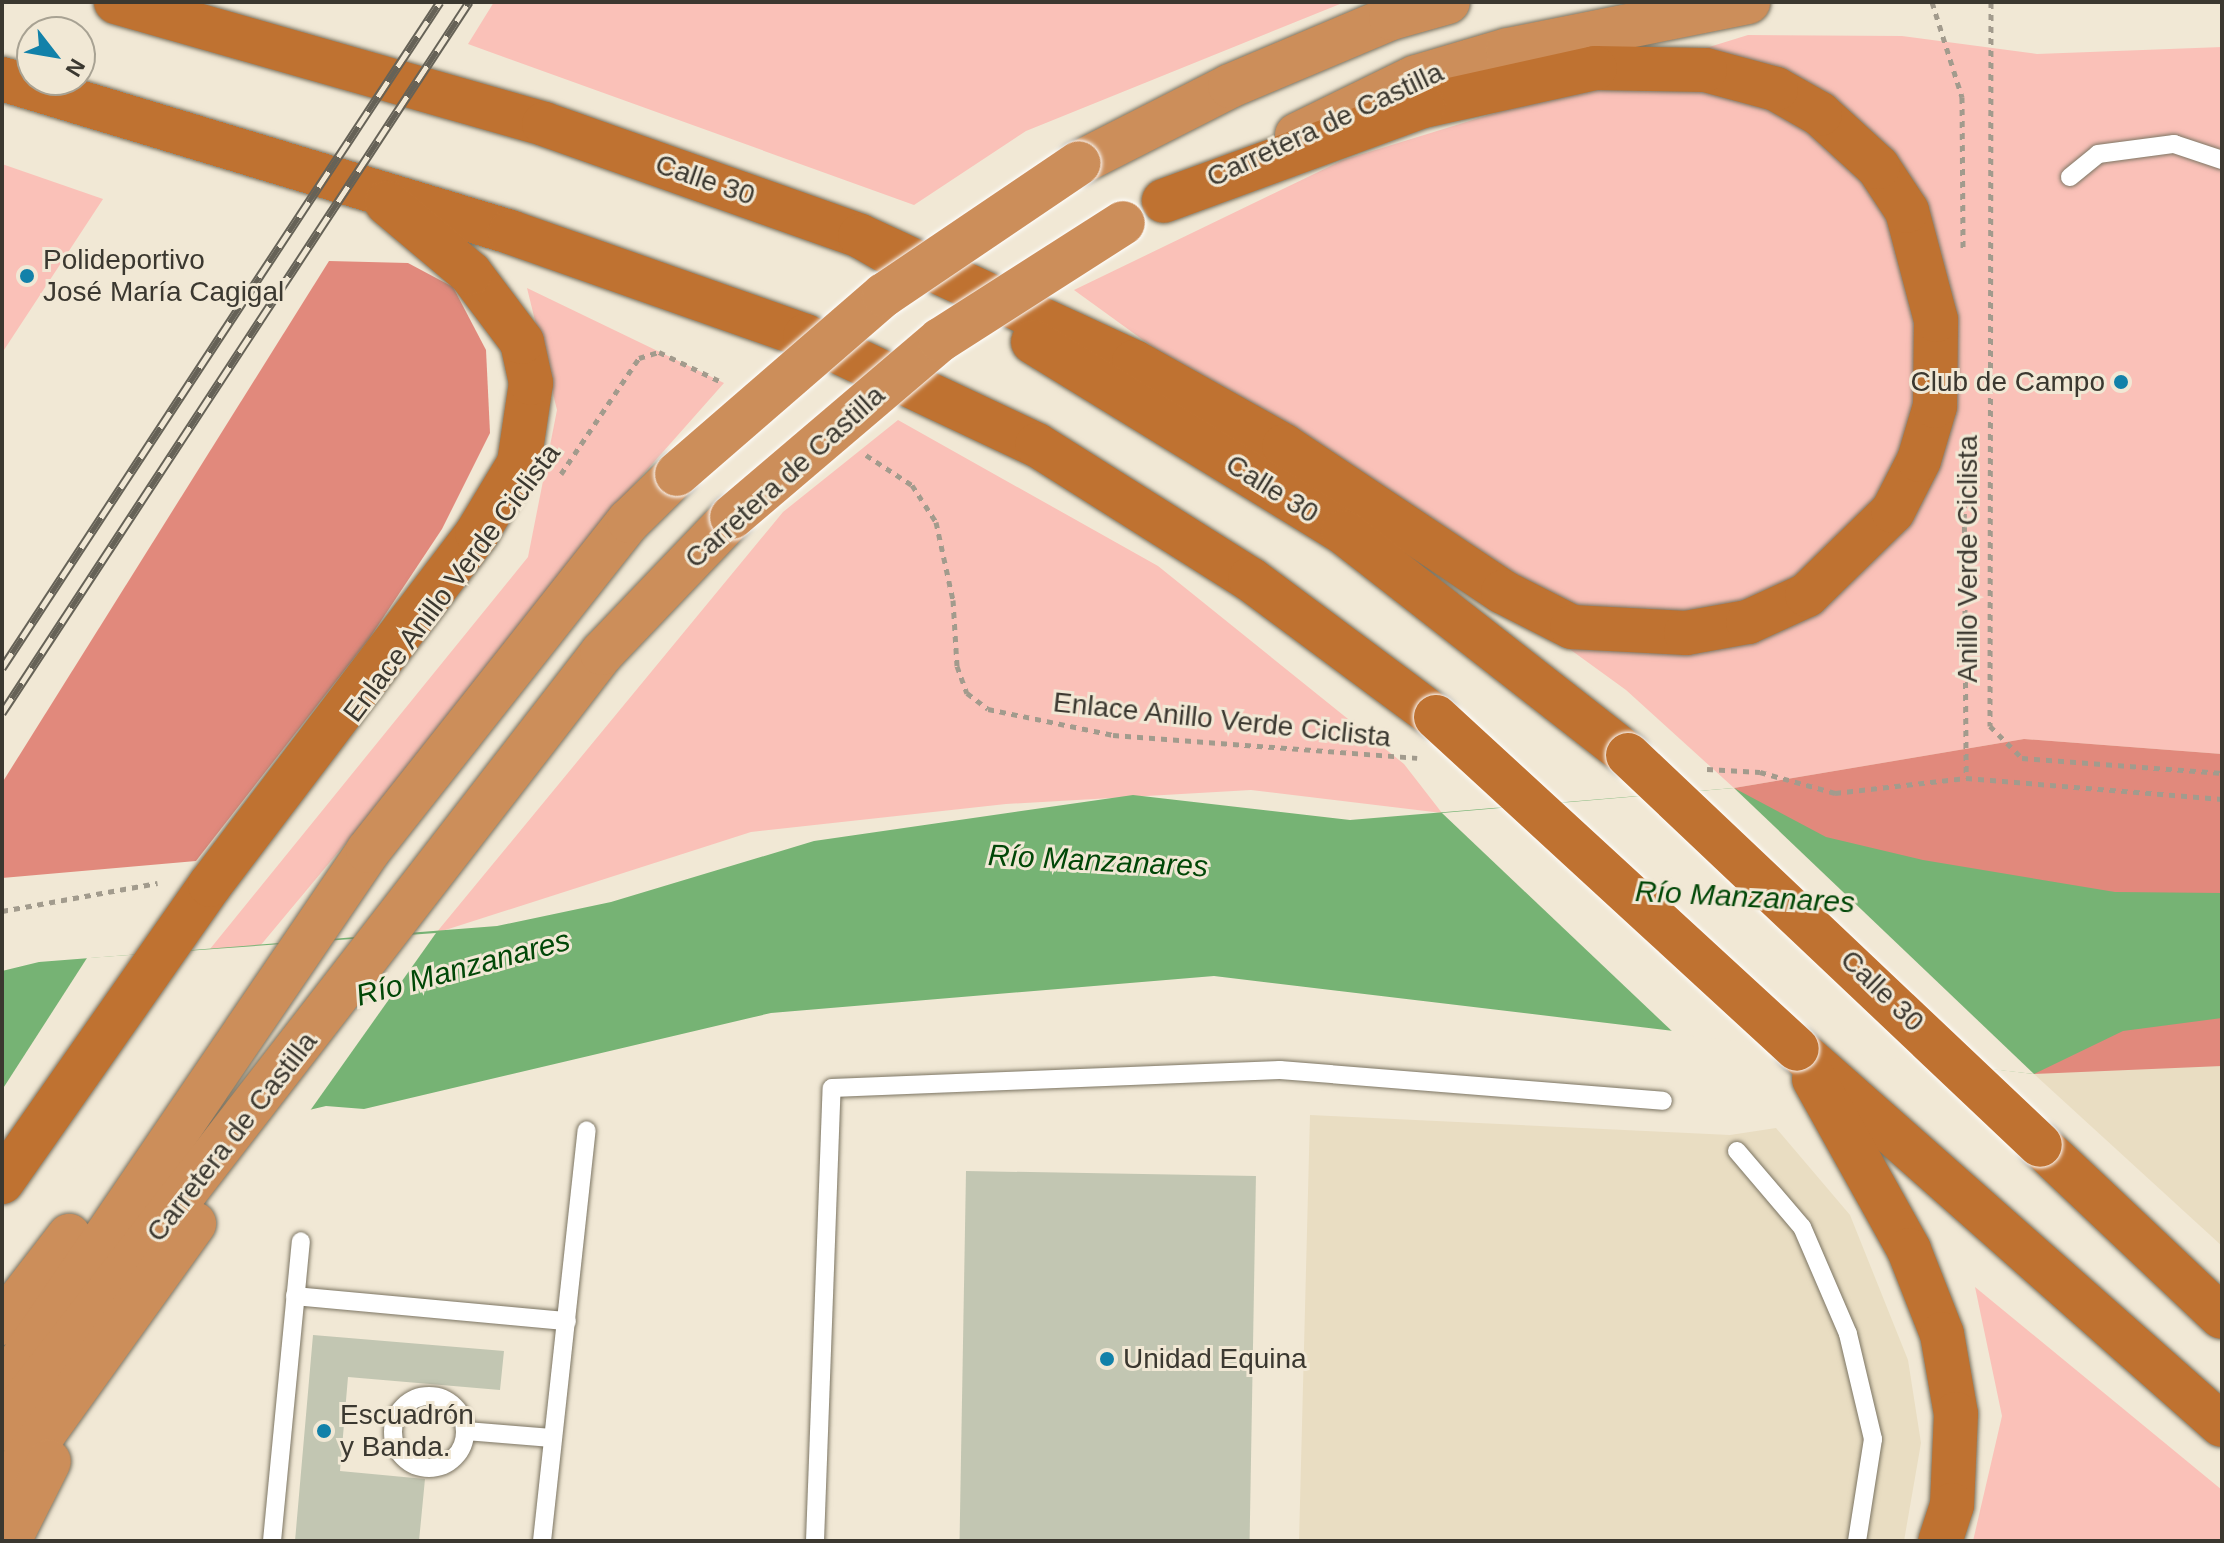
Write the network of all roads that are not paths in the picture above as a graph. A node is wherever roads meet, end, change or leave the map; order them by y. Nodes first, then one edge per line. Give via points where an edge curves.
1 (116, 2) edge
2 (1448, 2) edge
3 (1748, 2) edge
4 (2, 79) edge
5 (2222, 160) edge
6 (2070, 177) dead end
7 (376, 193) junction
8 (1164, 201) junction
9 (860, 236) junction
10 (310, 1037) junction
11 (1797, 1049) junction
12 (222, 1059) junction
13 (1663, 1101) dead end
14 (587, 1130) dead end
15 (1737, 1151) dead end
16 (2, 1182) edge
17 (301, 1241) dead end
18 (295, 1296) junction
19 (2222, 1317) edge
20 (567, 1321) junction
21 (2, 1323) edge
22 (101, 1360) junction
23 (2, 1389) edge
24 (2222, 1425) edge
25 (2, 1429) edge
26 (466, 1431) dead end
27 (552, 1438) junction
28 (2, 1492) edge
29 (9, 1541) edge
30 (272, 1541) edge
31 (542, 1541) edge
32 (815, 1541) edge
33 (1857, 1541) edge
34 (1940, 1541) edge

1 - 9 highway, Calle 30 via 544,124
2 - 12 highway, Carretera de Castilla, bridge via 1391,18 1230,86 1079,163 884,295 629,521 368,851
3 - 8 highway, Carretera de Castilla via 1508,50 1416,77
4 - 7 highway
5 - 6 lane via 2174,144 2098,154
7 - 11 highway, bridge via 805,336 1037,445 1250,579
7 - 16 highway via 470,273 522,342 531,383 519,463 477,533 189,883
8 - 9 highway via 1423,106 1595,68 1705,70 1776,89 1820,114 1878,167 1907,211 1936,320 1935,406 1919,460 1893,511 1807,595 1748,622 1686,633 1572,627 1503,592 1284,446 1134,362
8 - 10 highway, Carretera de Castilla, bridge via 940,340 732,517 602,653
9 - 19 highway, Calle 30, bridge via 1343,532 1628,755
10 - 22 highway via 161,1276
10 - 25 highway, Carretera de Castilla
11 - 24 highway
11 - 34 highway via 1909,1250 1942,1334 1956,1414 1952,1505
12 - 21 highway via 123,1163
12 - 23 highway, Carretera de Castilla
13 - 32 lane via 1280,1070 832,1088
14 - 20 lane
15 - 33 lane via 1802,1227 1848,1334 1873,1439
17 - 18 lane
18 - 20 lane
18 - 30 lane
20 - 27 lane
22 - 28 highway
22 - 29 highway
26 - 27 lane
27 - 31 lane

